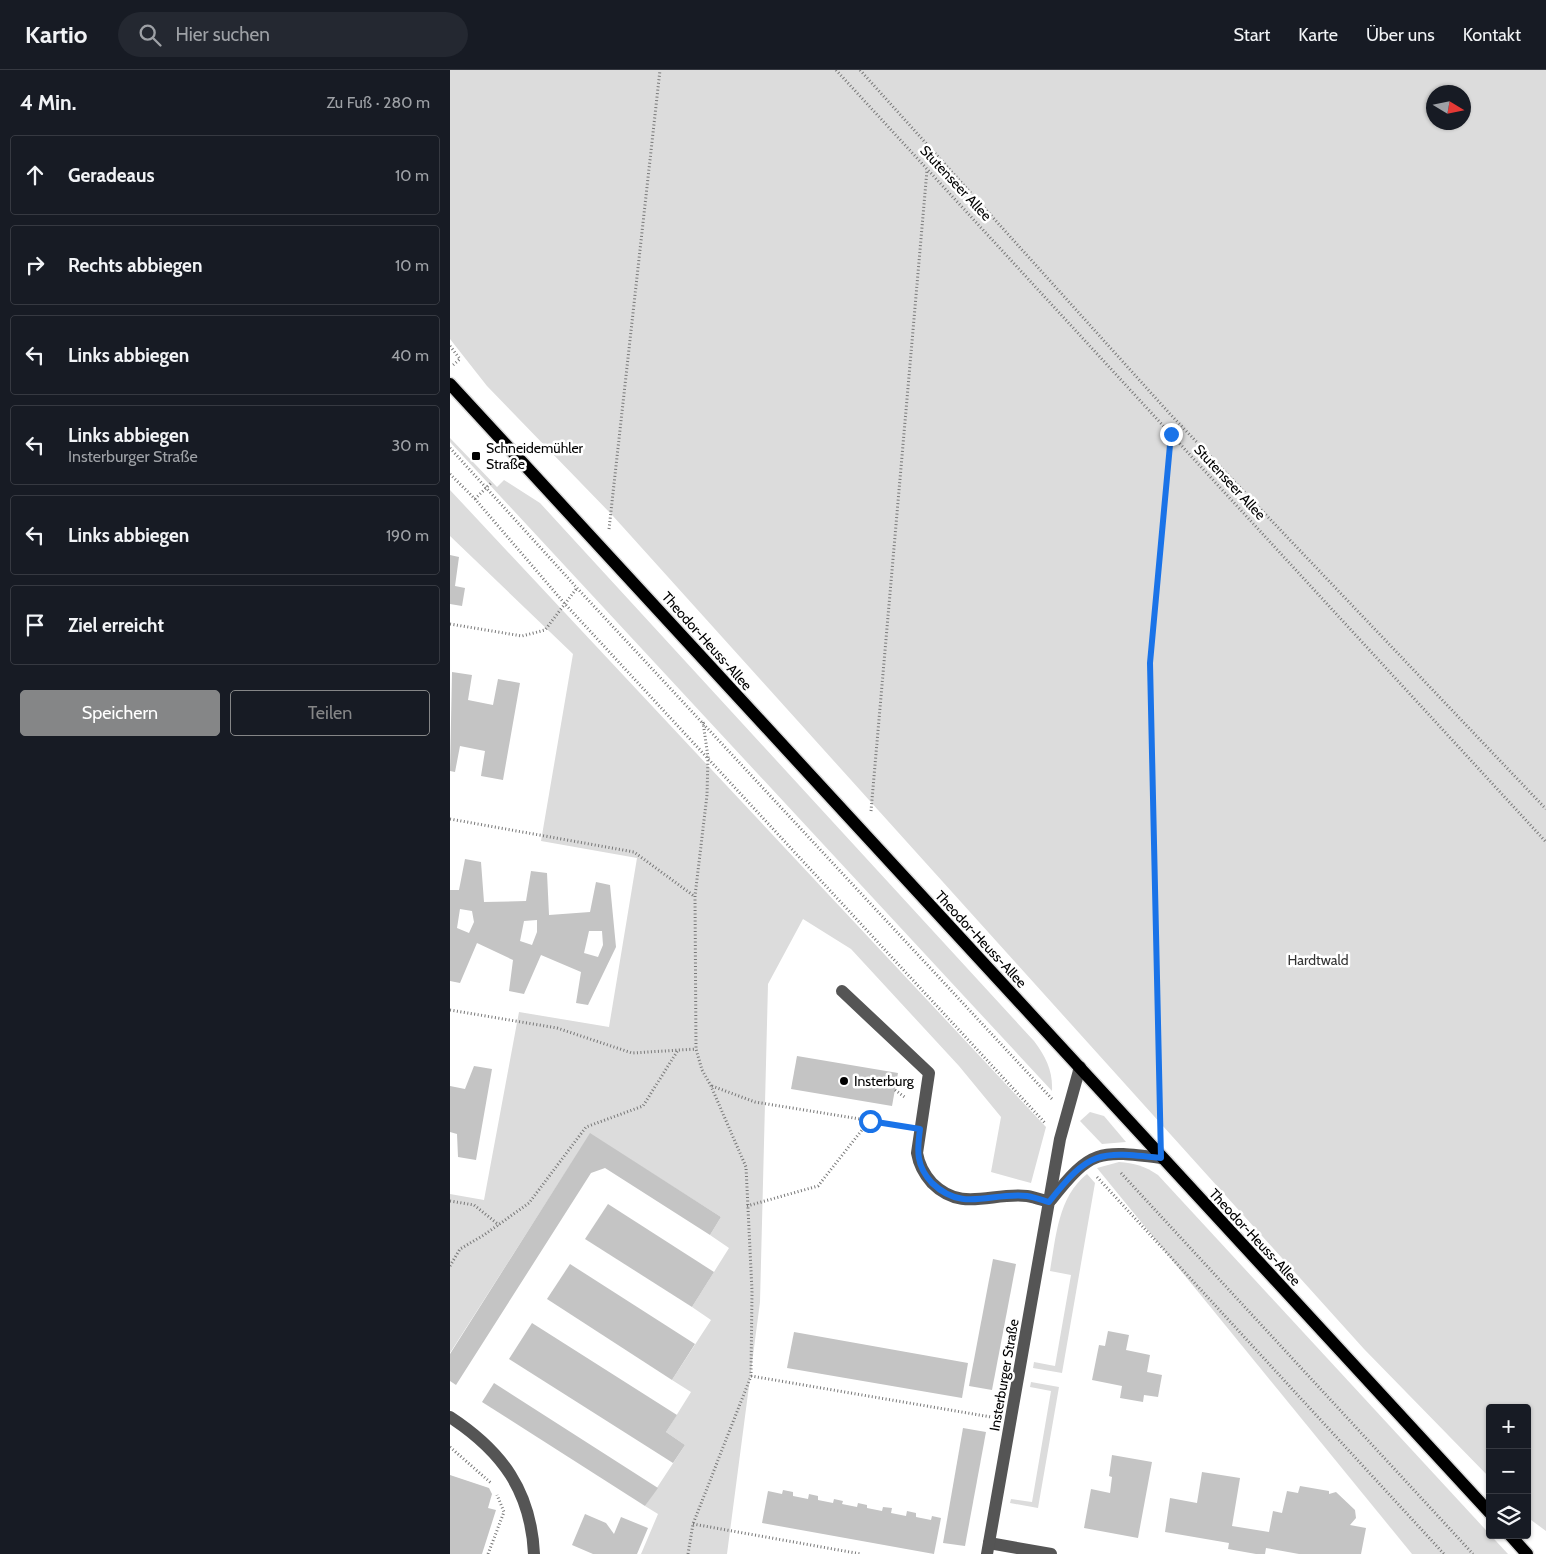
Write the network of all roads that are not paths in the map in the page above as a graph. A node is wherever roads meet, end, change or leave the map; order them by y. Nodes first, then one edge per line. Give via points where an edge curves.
1 (450, 384) edge
2 (842, 991) dead end
3 (1080, 1067) junction
4 (1161, 1158) junction
5 (1049, 1202) junction
6 (450, 1418) edge
7 (1486, 1509) edge
8 (1514, 1539) edge
9 (988, 1549) edge
10 (534, 1554) edge
11 (1051, 1554) edge
12 (1527, 1554) edge

1 - 3 main road, Theodor-Heuss-Allee
2 - 5 street via 929,1073 917,1153 926,1176 950,1197 966,1200 1027,1196
3 - 4 main road, Theodor-Heuss-Allee
3 - 5 street, Insterburger Straße via 1060,1139
4 - 5 street, Insterburger Straße via 1127,1153 1104,1155 1072,1173
4 - 7 main road, Theodor-Heuss-Allee
5 - 9 street, Insterburger Straße
6 - 10 street via 488,1446 511,1475 528,1513
8 - 12 main road
9 - 11 street

